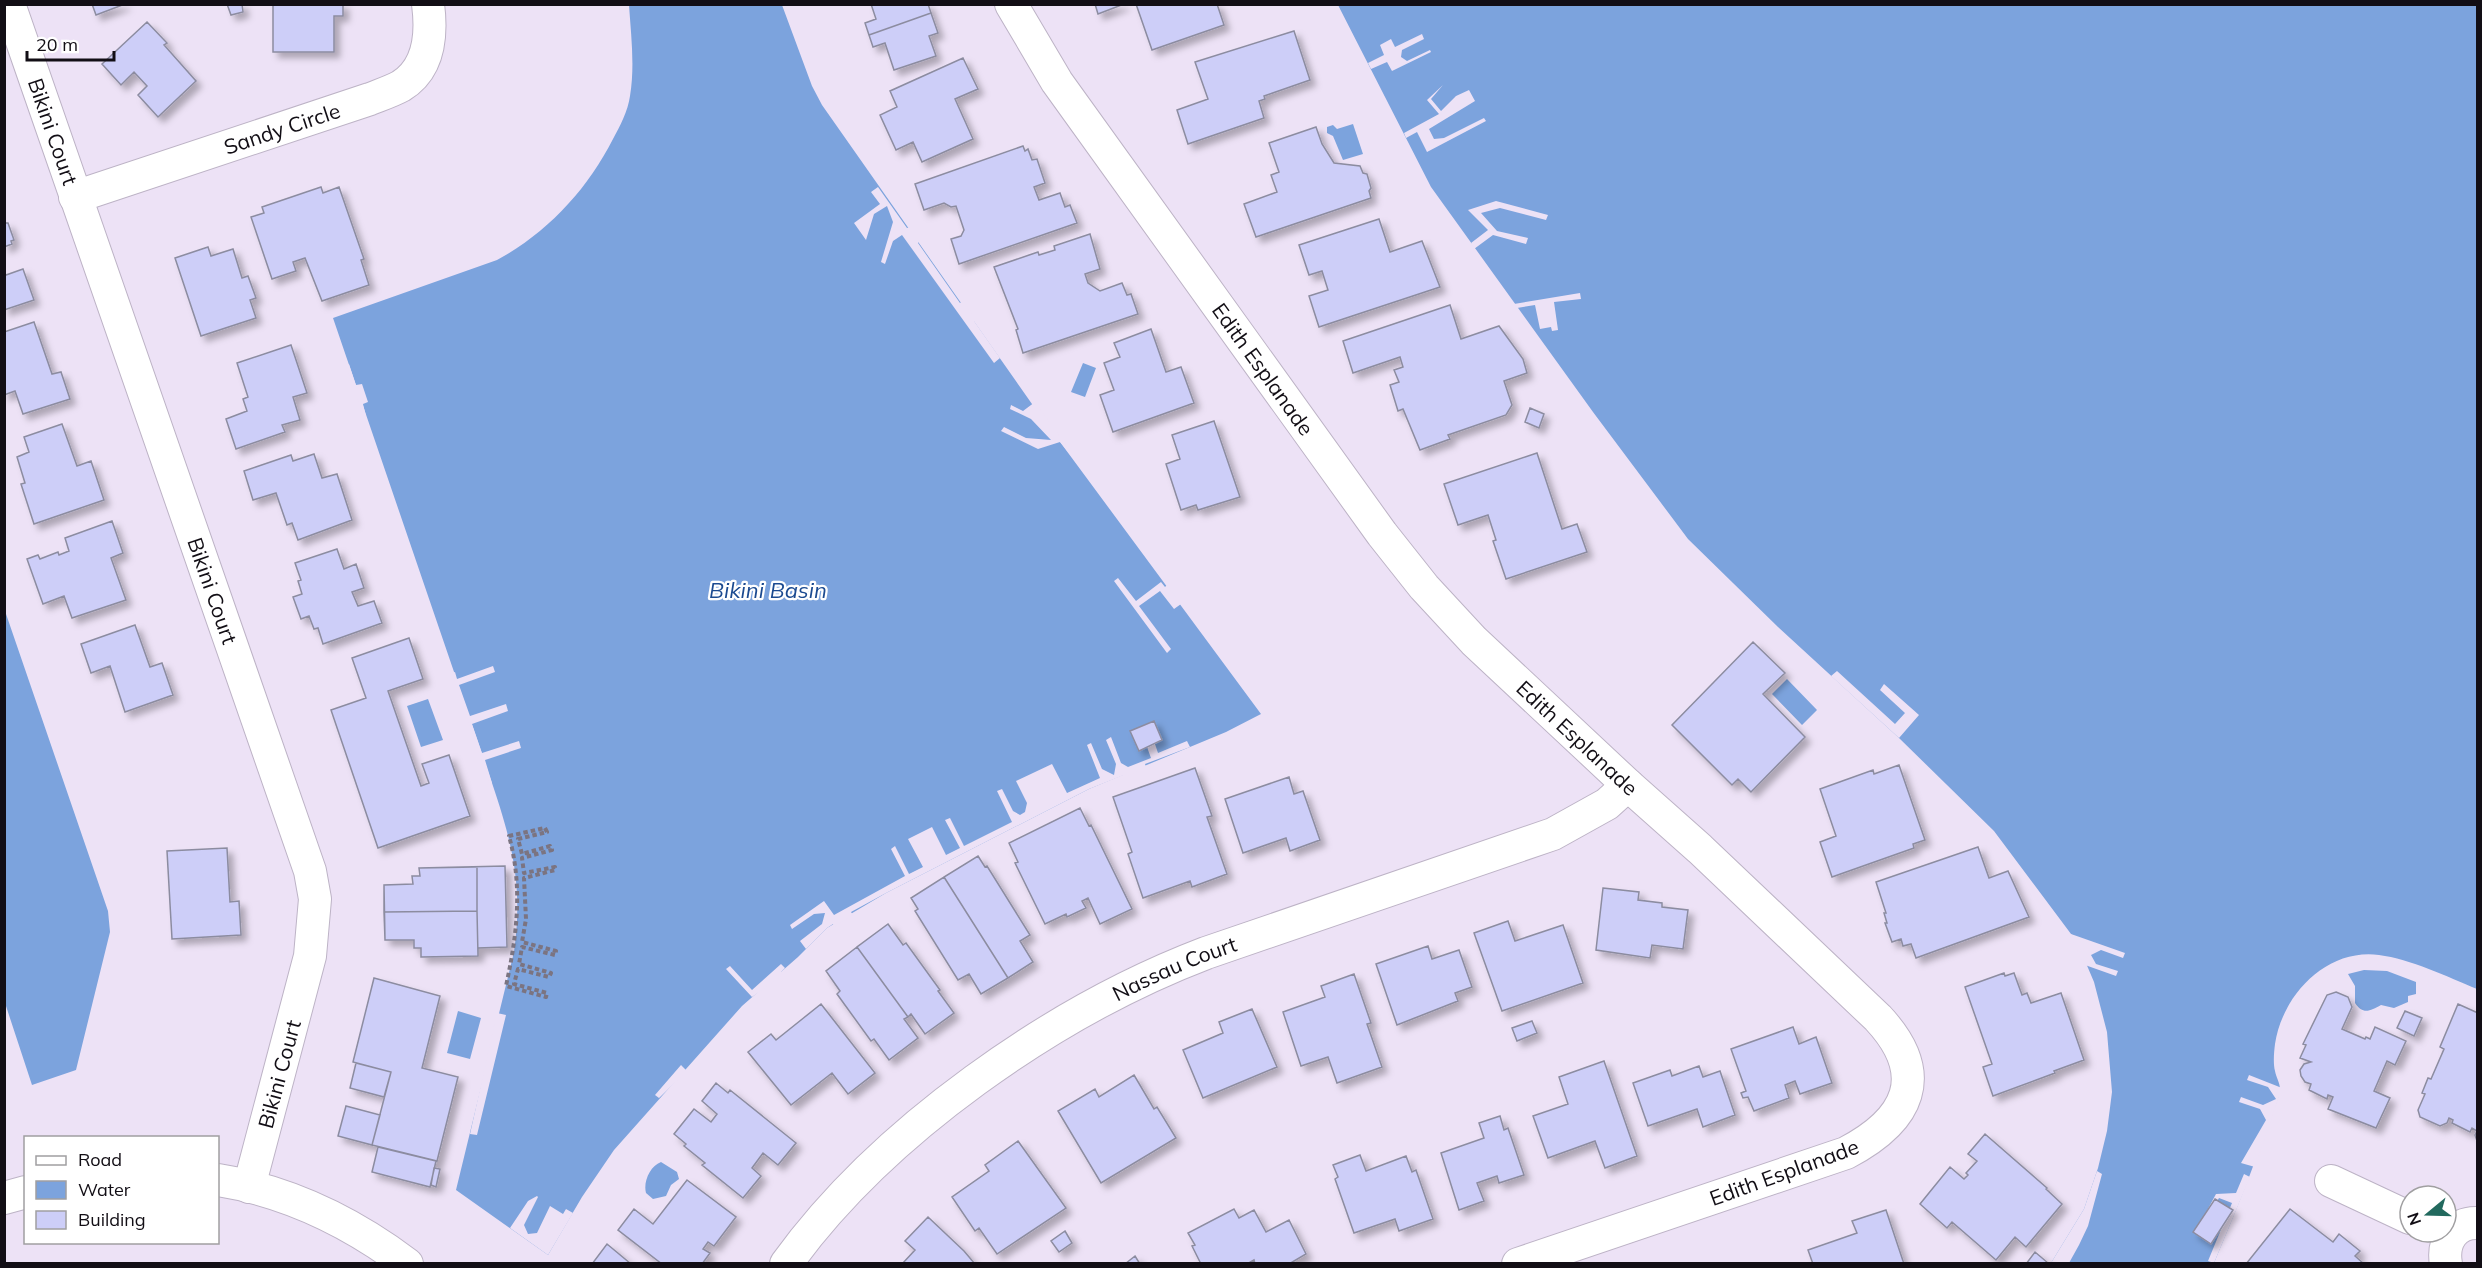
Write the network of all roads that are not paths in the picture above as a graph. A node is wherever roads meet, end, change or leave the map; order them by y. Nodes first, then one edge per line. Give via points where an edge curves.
1 (9, 4) edge
2 (428, 4) edge
3 (1011, 4) edge
4 (75, 197) junction
5 (1628, 785) junction
6 (219, 1180) edge
7 (2331, 1181) dead end
8 (249, 1187) junction
9 (24, 1193) edge
10 (4, 1198) edge
11 (2398, 1212) edge
12 (2478, 1222) edge
13 (2458, 1230) edge
14 (407, 1263) edge
15 (786, 1263) edge
16 (1518, 1263) edge

1 - 4 street, Bikini Court
2 - 4 street, Sandy Circle via 429,46 423,63 402,86
3 - 5 street, Edith Esplanade via 1057,82 1382,534 1474,641
4 - 8 street, Bikini Court via 312,881 315,900 310,956
5 - 15 street, Nassau Court via 1607,804 1553,834 1195,957 1092,1006 1004,1061 908,1134 848,1190
5 - 16 street, Edith Esplanade via 1887,1028 1906,1060 1906,1088 1890,1122 1872,1139 1846,1153
6 - 8 street
7 - 11 street
8 - 14 street via 328,1215
9 - 10 street
12 - 13 street

